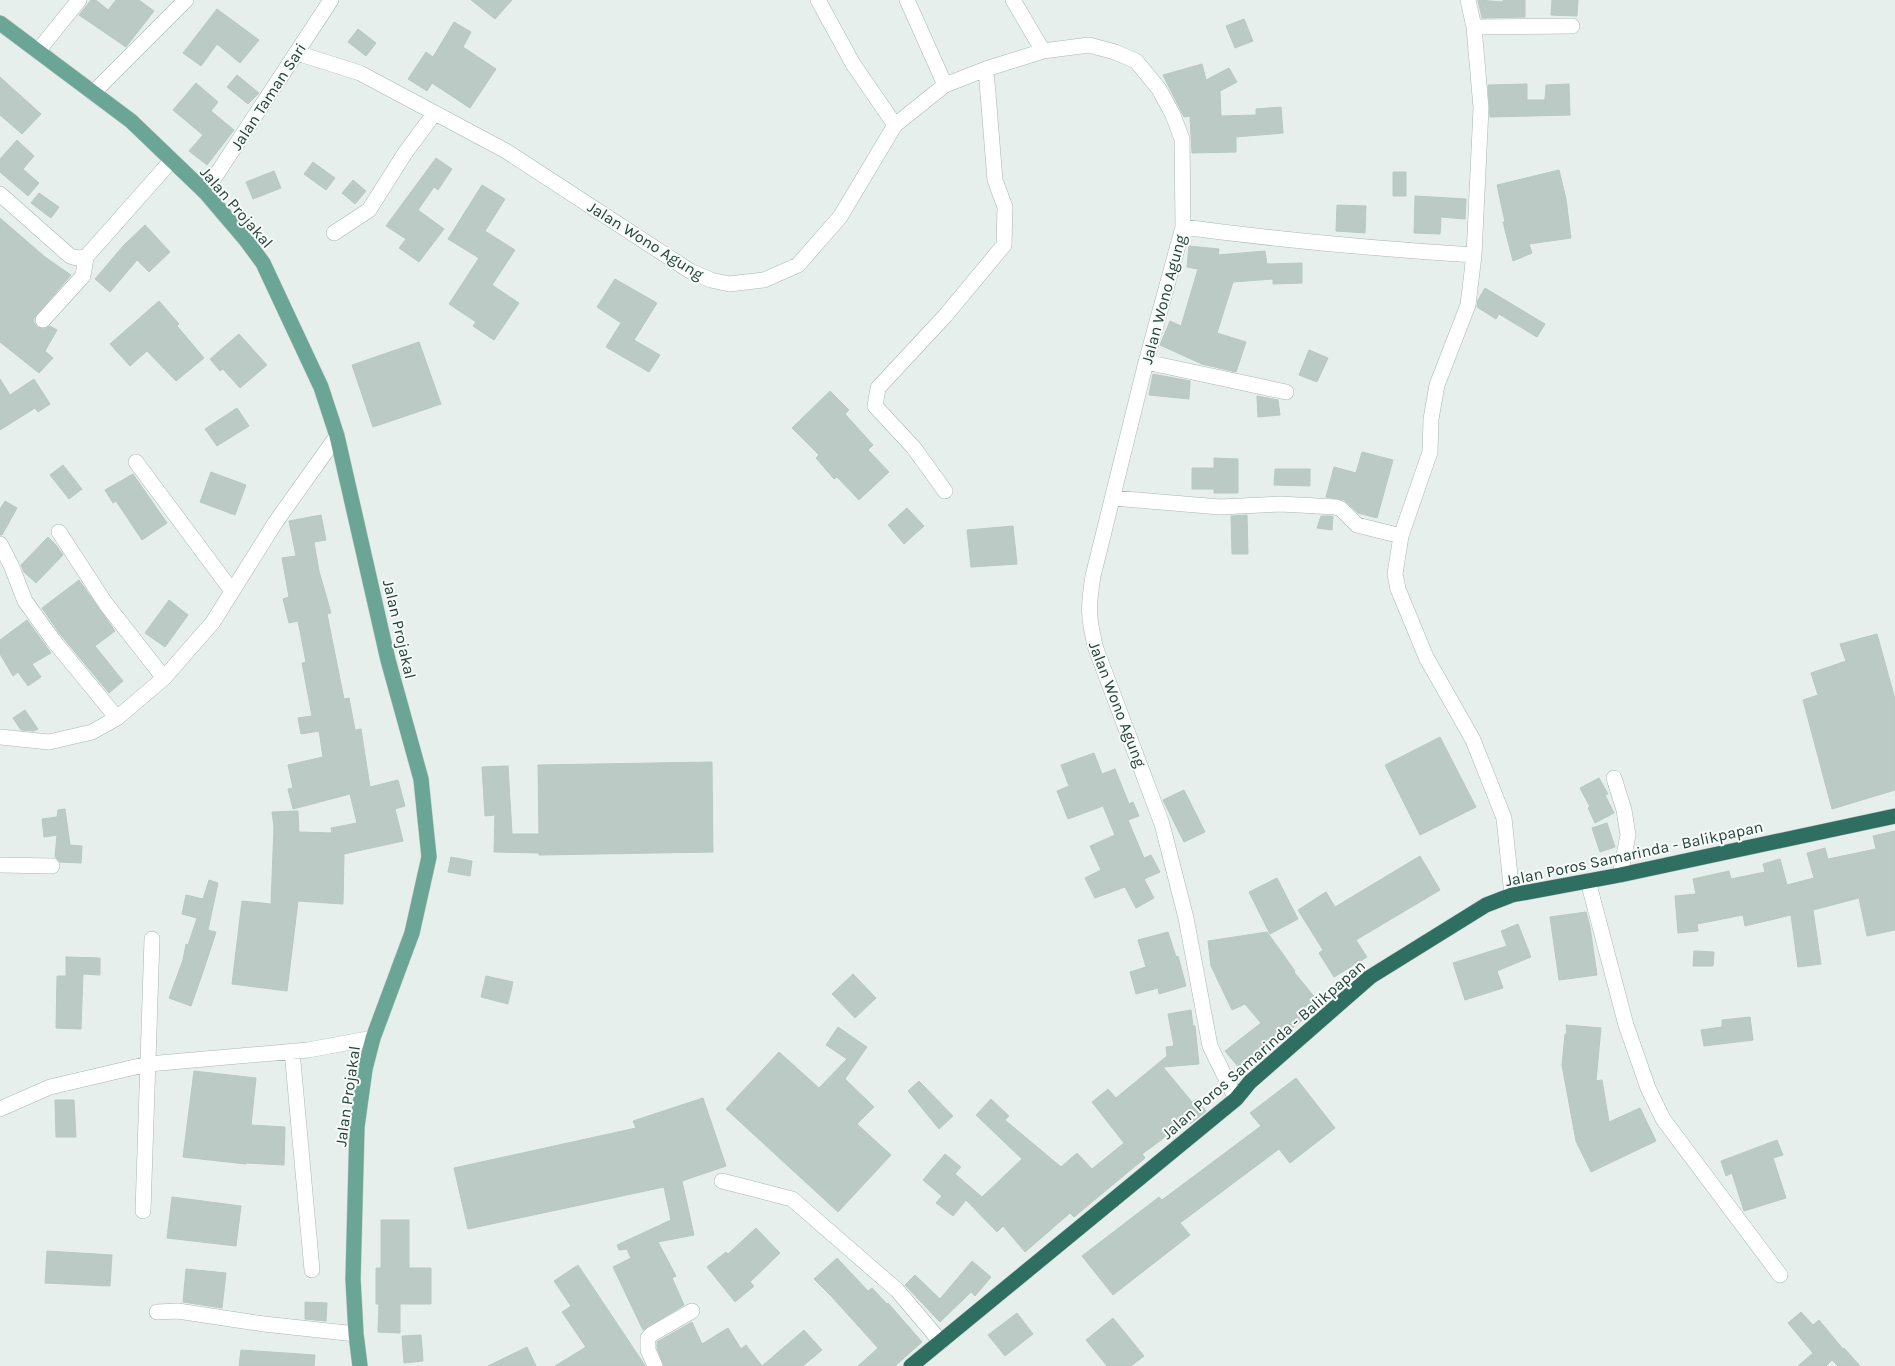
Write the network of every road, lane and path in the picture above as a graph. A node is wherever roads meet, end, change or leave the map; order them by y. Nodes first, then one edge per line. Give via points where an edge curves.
1 (79, 0) edge
2 (186, 0) edge
3 (331, 0) edge
4 (818, 0) edge
5 (907, 0) edge
6 (1013, 0) edge
7 (1468, 0) edge
8 (0, 23) edge
9 (1572, 26) dead end
10 (1474, 27) junction
11 (38, 51) junction
12 (1043, 51) junction
13 (297, 53) junction
14 (986, 69) junction
15 (946, 85) junction
16 (93, 93) junction
17 (434, 114) junction
18 (895, 125) junction
19 (171, 161) junction
20 (205, 192) junction
21 (0, 194) edge
22 (1183, 227) junction
23 (334, 233) dead end
24 (1474, 255) junction
25 (86, 256) junction
26 (43, 320) dead end
27 (1146, 362) junction
28 (1286, 392) dead end
29 (338, 436) junction
30 (136, 462) dead end
31 (946, 491) dead end
32 (1113, 498) junction
33 (59, 532) dead end
34 (1401, 536) junction
35 (0, 544) edge
36 (232, 591) junction
37 (164, 678) junction
38 (117, 718) junction
39 (0, 736) edge
40 (1614, 778) dead end
41 (1895, 816) edge
42 (0, 865) edge
43 (52, 866) dead end
44 (1620, 875) junction
45 (1588, 881) junction
46 (1512, 895) junction
47 (152, 939) dead end
48 (373, 1038) junction
49 (292, 1051) junction
50 (148, 1064) junction
51 (1236, 1099) junction
52 (0, 1109) edge
53 (722, 1182) dead end
54 (143, 1211) dead end
55 (312, 1270) dead end
56 (1780, 1275) dead end
57 (692, 1311) dead end
58 (157, 1312) dead end
59 (356, 1334) junction
60 (941, 1342) junction
61 (360, 1366) edge
62 (655, 1366) edge
63 (911, 1366) edge

1 - 11 street
2 - 16 street
3 - 13 street, Jalan Taman Sari
4 - 18 street via 853,64
5 - 15 street
6 - 12 street
7 - 10 street
8 - 11 main road, Jalan Projakal
9 - 10 street
10 - 24 street via 1481,108
11 - 16 main road, Jalan Projakal
12 - 14 street, Jalan Wono Agung
12 - 22 street, Jalan Wono Agung via 1088,45 1136,61 1148,75 1164,98 1182,140
13 - 17 street, Jalan Wono Agung via 360,73
13 - 20 street, Jalan Taman Sari
14 - 15 street, Jalan Wono Agung
14 - 31 street via 995,180 1004,207 1004,245 946,316 878,388 875,406 914,448
15 - 18 street, Jalan Wono Agung
16 - 19 main road, Jalan Projakal via 131,122
17 - 18 street, Jalan Wono Agung via 506,151 690,271 729,284 764,280 798,265 840,217
17 - 23 street via 369,210
19 - 20 main road, Jalan Projakal
19 - 25 street
20 - 29 main road, Jalan Projakal via 263,263 321,387
21 - 25 street via 70,256
22 - 24 street via 1273,239
22 - 27 street, Jalan Wono Agung
24 - 34 street via 1468,305 1437,385 1430,452
25 - 26 street via 83,276
27 - 28 street
27 - 32 street, Jalan Wono Agung
29 - 36 street via 275,523
29 - 48 main road, Jalan Projakal via 388,660 421,779 429,857 412,933
30 - 36 street
32 - 34 street via 1220,507 1280,504 1336,507 1357,525
32 - 51 street, Jalan Wono Agung via 1093,576 1088,603 1089,625 1162,824 1186,918 1210,1046
33 - 37 street via 106,604
34 - 46 street via 1396,574 1398,589 1426,657 1473,740 1504,818
35 - 38 street via 25,601
36 - 37 street via 212,622
37 - 38 street
38 - 39 street via 92,732 49,742
40 - 44 street via 1628,835
41 - 44 highway, Jalan Poros Samarinda - Balikpapan
42 - 43 street
44 - 45 highway, Jalan Poros Samarinda - Balikpapan
45 - 46 highway, Jalan Poros Samarinda - Balikpapan
45 - 56 street via 1626,1025 1659,1112
46 - 51 highway, Jalan Poros Samarinda - Balikpapan via 1486,904 1370,977 1250,1082
47 - 50 street
48 - 49 street
48 - 59 main road, Jalan Projakal via 357,1127 353,1279
49 - 50 street
49 - 55 street
50 - 52 street via 50,1087
50 - 54 street
51 - 60 highway, Jalan Poros Samarinda - Balikpapan
53 - 60 street via 792,1199 897,1290
57 - 62 street via 648,1338 648,1350
58 - 59 street via 178,1311
59 - 61 main road, Jalan Projakal
60 - 63 highway, Jalan Poros Samarinda - Balikpapan

